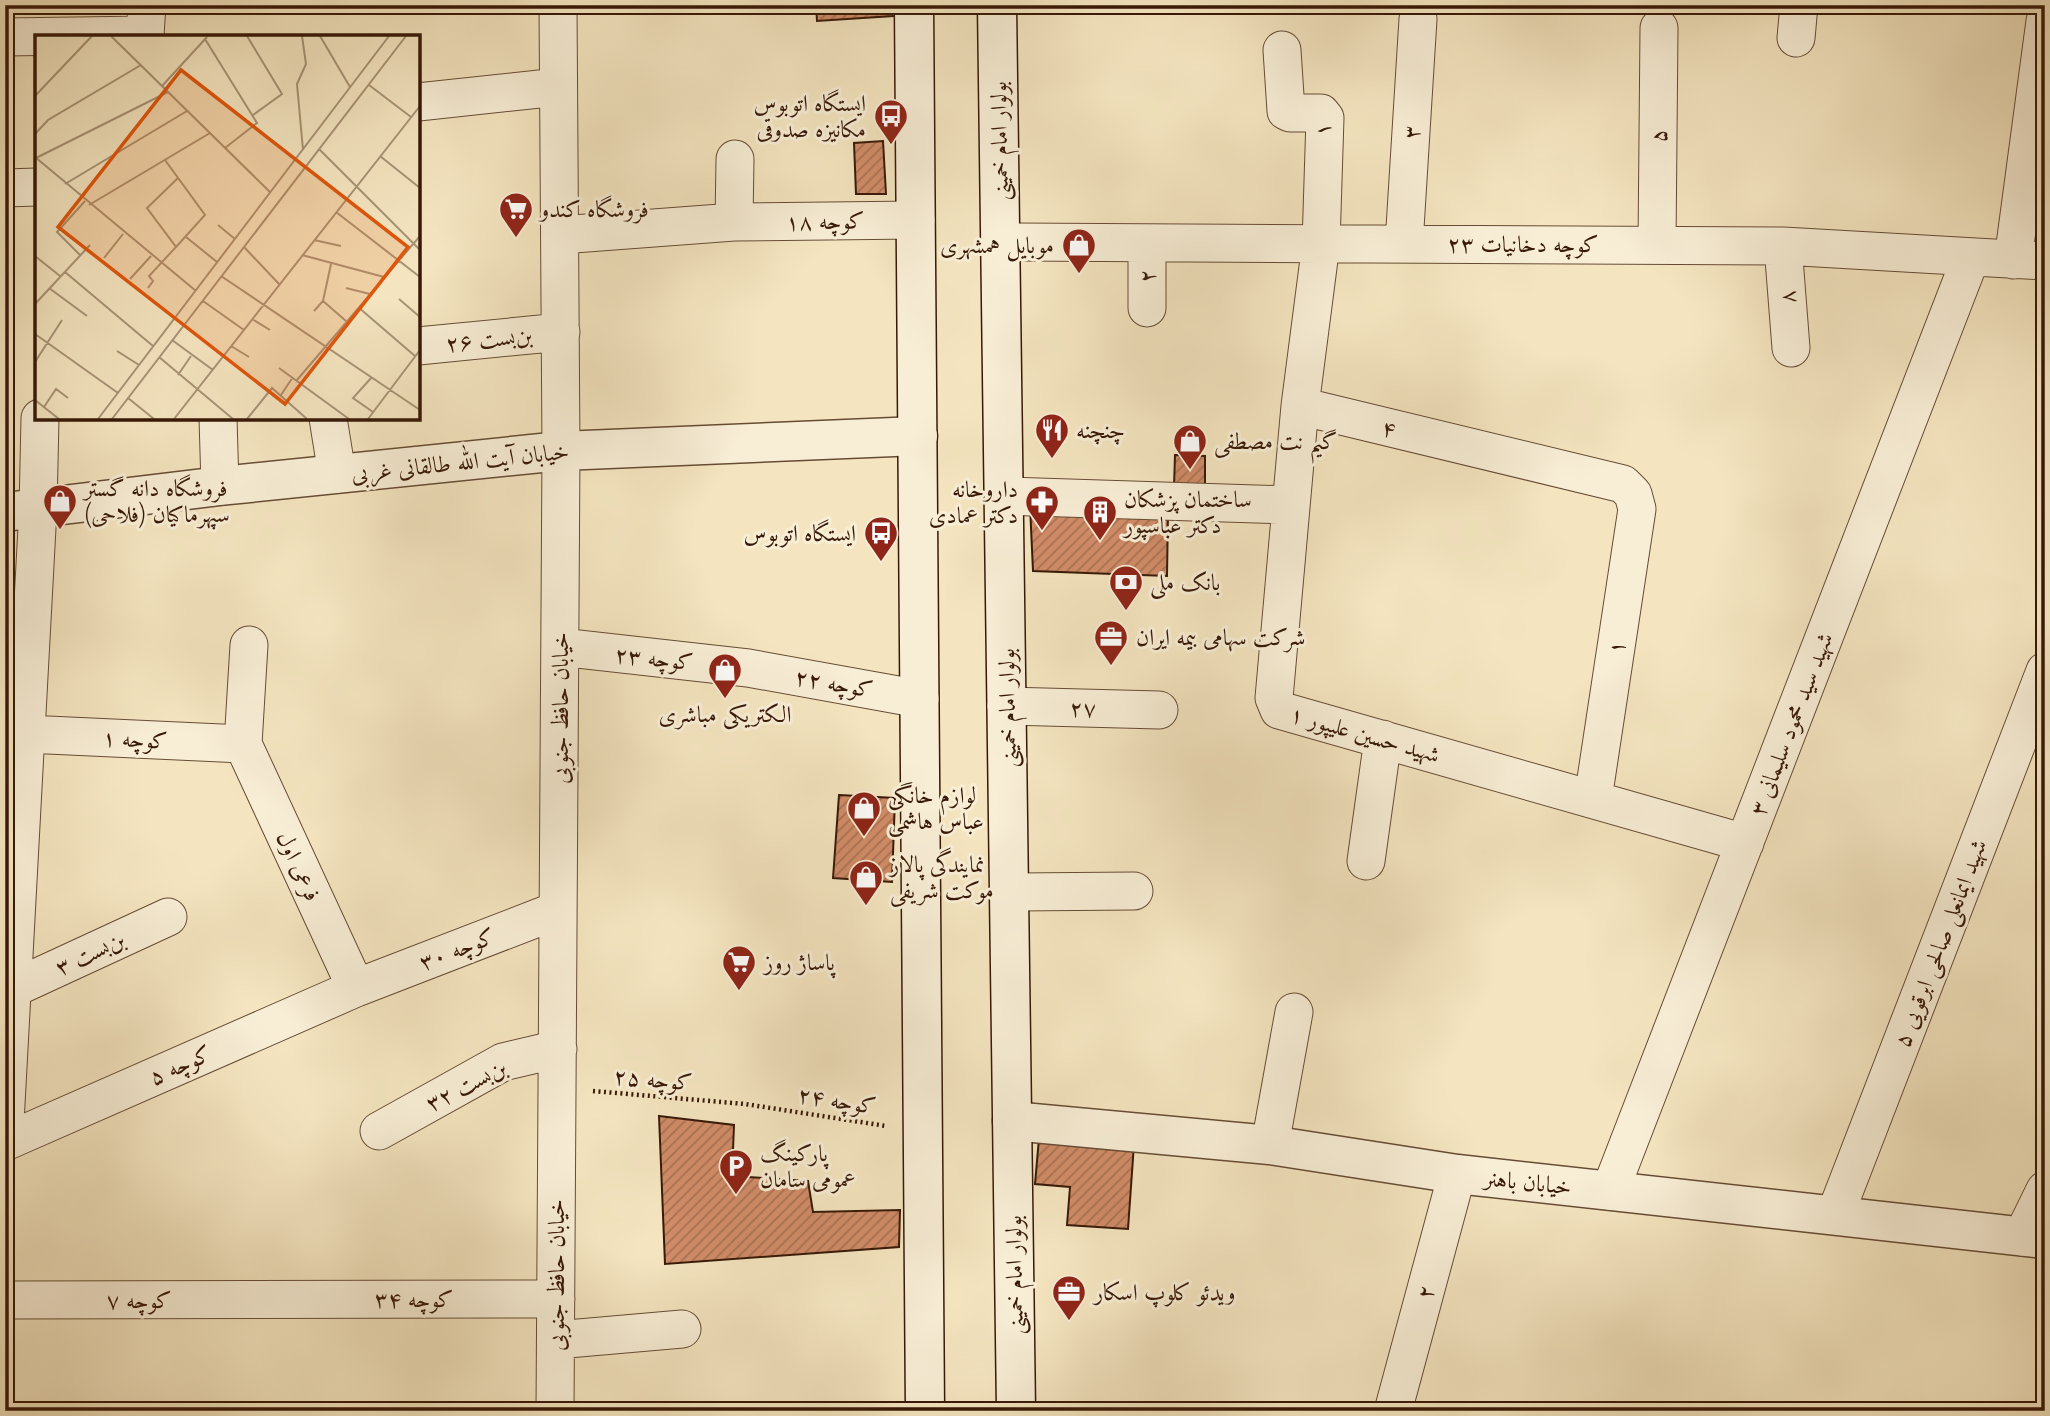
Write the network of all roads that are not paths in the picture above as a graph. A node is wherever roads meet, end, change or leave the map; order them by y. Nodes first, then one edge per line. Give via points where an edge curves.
1 (558, 5) edge
2 (914, 5) edge
3 (997, 5) edge
4 (1418, 19) dead end
5 (146, 20) edge
6 (2045, 21) edge
7 (1659, 28) dead end
8 (69, 35) edge
9 (35, 36) edge
10 (5, 37) edge
11 (1282, 50) dead end
12 (558, 87) junction
13 (420, 102) edge
14 (735, 159) dead end
15 (35, 187) edge
16 (5, 188) edge
17 (916, 220) junction
18 (734, 222) junction
19 (560, 235) junction
20 (1000, 242) junction
21 (1147, 243) junction
22 (1321, 244) junction
23 (1404, 244) junction
24 (1657, 245) junction
25 (1783, 246) junction
26 (1971, 257) junction
27 (2029, 260) edge
28 (1147, 308) dead end
29 (561, 332) junction
30 (420, 346) edge
31 (1791, 348) dead end
32 (1300, 406) junction
33 (40, 420) edge
34 (218, 420) edge
35 (328, 420) edge
36 (918, 436) junction
37 (561, 452) junction
38 (337, 474) junction
39 (220, 486) junction
40 (1633, 494) joint
41 (1004, 496) junction
42 (1290, 505) junction
43 (22, 510) edge
44 (248, 645) dead end
45 (560, 647) junction
46 (748, 668) joint
47 (2045, 671) edge
48 (920, 699) junction
49 (1006, 706) junction
50 (1159, 710) dead end
51 (26, 734) junction
52 (1383, 739) junction
53 (243, 744) junction
54 (1593, 799) junction
55 (1745, 843) junction
56 (1366, 861) dead end
57 (12, 866) edge
58 (1134, 891) dead end
59 (1009, 892) junction
60 (558, 909) junction
61 (168, 917) dead end
62 (356, 988) junction
63 (12, 989) junction
64 (1294, 1012) dead end
65 (558, 1049) junction
66 (1012, 1121) junction
67 (5, 1124) edge
68 (379, 1131) dead end
69 (5, 1142) edge
70 (1270, 1145) junction
71 (1457, 1174) junction
72 (2045, 1190) edge
73 (1610, 1191) junction
74 (1835, 1215) junction
75 (2034, 1238) edge
76 (272, 1299) joint
77 (556, 1299) junction
78 (5, 1300) edge
79 (682, 1329) dead end
80 (555, 1340) junction
81 (555, 1411) edge
82 (925, 1411) edge
83 (1016, 1411) edge
84 (1393, 1411) edge

1 - 12 street, خیابان حافظ جنوبی
2 - 17 main road
3 - 20 main road, بولوار امام خمینی
4 - 23 street, ۳
5 - 8 street
6 - 27 street
7 - 24 street, ۵
9 - 10 street
11 - 22 street, ۱ via 1286,111 1321,113 1325,118
12 - 13 street
12 - 19 street, خیابان حافظ جنوبی
14 - 18 street
15 - 16 street
17 - 18 street, کوچه ۱۸
17 - 36 main road
18 - 19 street, کوچه ۱۸
19 - 29 street, خیابان حافظ جنوبی
20 - 21 street, کوچه دخانیات ۲۳
20 - 41 main road, بولوار امام خمینی
21 - 22 street, کوچه دخانیات ۲۳
21 - 28 street, ۲
22 - 23 street, کوچه دخانیات ۲۳
22 - 32 street
23 - 24 street, کوچه دخانیات ۲۳
24 - 25 street, کوچه دخانیات ۲۳
25 - 26 street, کوچه دخانیات ۲۳
25 - 31 street, ۸
26 - 27 street, کوچه دخانیات ۲۳
26 - 55 street, شهید سید محمود سلیمانی ۳
29 - 30 street, بن‌بست ۲۶
29 - 37 street, خیابان حافظ جنوبی
32 - 40 street, ۴ via 1623,484
32 - 42 street, شهید حسین علیپور ۱
33 - 43 street
34 - 39 street
35 - 38 street
36 - 37 main road, خیابان آیت الله طالقانی غربی
36 - 48 main road
37 - 38 main road, خیابان آیت الله طالقانی غربی
37 - 45 street, خیابان حافظ جنوبی
38 - 39 main road, خیابان آیت الله طالقانی غربی
39 - 43 main road, خیابان آیت الله طالقانی غربی
40 - 54 street, ۱ via 1637,509
41 - 42 street
41 - 49 main road, بولوار امام خمینی
42 - 52 street, شهید حسین علیپور ۱ via 1274,698 1279,710
43 - 51 street
44 - 53 street
45 - 46 street, کوچه ۲۳
45 - 60 street, خیابان حافظ جنوبی
46 - 48 street, کوچه ۲۲
47 - 74 street, شهید ایمانعلی صالحی ابرقویی ۵
48 - 82 main road
49 - 50 street, ۲۷
49 - 59 main road, بولوار امام خمینی
51 - 53 street, کوچه ۱
51 - 57 street
52 - 54 street, شهید حسین علیپور ۱
52 - 56 street
53 - 62 street, فرعی اول
54 - 55 street, شهید حسین علیپور ۱
55 - 73 street, شهید سید محمود سلیمانی ۳
57 - 63 street
58 - 59 street
59 - 66 main road, بولوار امام خمینی
60 - 62 street, کوچه ۳۰
60 - 65 street, خیابان حافظ جنوبی
61 - 63 street, بن‌بست ۳
62 - 69 street, کوچه ۵
63 - 67 street
64 - 70 street
65 - 68 street, بن‌بست ۳۲ via 503,1062
65 - 77 street, خیابان حافظ جنوبی
66 - 70 main road, خیابان باهنر
66 - 83 main road, بولوار امام خمینی
70 - 71 main road, خیابان باهنر
71 - 73 main road, خیابان باهنر
71 - 84 street, ۲
72 - 75 street
73 - 74 main road, خیابان باهنر
74 - 75 main road, خیابان باهنر
76 - 77 street, کوچه ۳۴
76 - 78 street, کوچه ۷
77 - 80 street, خیابان حافظ جنوبی
79 - 80 street
80 - 81 street, خیابان حافظ جنوبی

